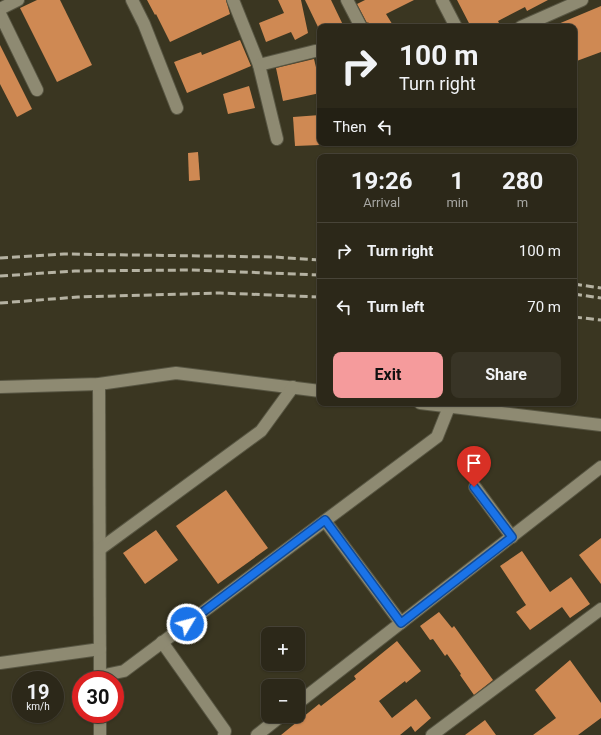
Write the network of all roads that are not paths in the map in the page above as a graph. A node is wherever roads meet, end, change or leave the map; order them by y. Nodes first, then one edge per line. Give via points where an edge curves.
1 (18, 0) edge
2 (132, 0) edge
3 (233, 0) edge
4 (347, 0) edge
5 (442, 0) edge
6 (582, 0) edge
7 (0, 9) edge
8 (0, 14) edge
9 (359, 24) edge
10 (454, 24) edge
11 (528, 24) edge
12 (317, 51) edge
13 (259, 65) junction
14 (37, 90) dead end
15 (177, 108) dead end
16 (277, 139) dead end
17 (99, 384) junction
18 (0, 387) edge
19 (293, 387) junction
20 (317, 391) edge
21 (449, 406) joint
22 (601, 425) edge
23 (601, 467) edge
24 (474, 487) dead end
25 (325, 520) junction
26 (512, 537) junction
27 (100, 549) junction
28 (601, 609) edge
29 (401, 623) junction
30 (162, 642) junction
31 (100, 649) junction
32 (0, 663) edge
33 (100, 671) edge
34 (124, 671) edge
35 (305, 698) edge
36 (100, 723) edge
37 (272, 723) edge
38 (100, 735) edge
39 (224, 735) edge
40 (257, 735) edge
41 (432, 735) edge

1 - 7 street
2 - 15 street
3 - 13 street
4 - 9 street
5 - 10 street
6 - 11 street
8 - 14 street
12 - 13 street
13 - 16 street
17 - 18 street
17 - 19 street via 176,373
17 - 27 street
19 - 20 street
19 - 27 street via 261,431
21 - 22 street
21 - 25 street via 437,437
23 - 26 street
24 - 26 street
25 - 29 street
25 - 30 street
26 - 29 street
27 - 31 street
28 - 41 street
29 - 35 street
30 - 34 street
30 - 39 street via 224,731
31 - 32 street
31 - 33 street
36 - 38 street
37 - 40 street

